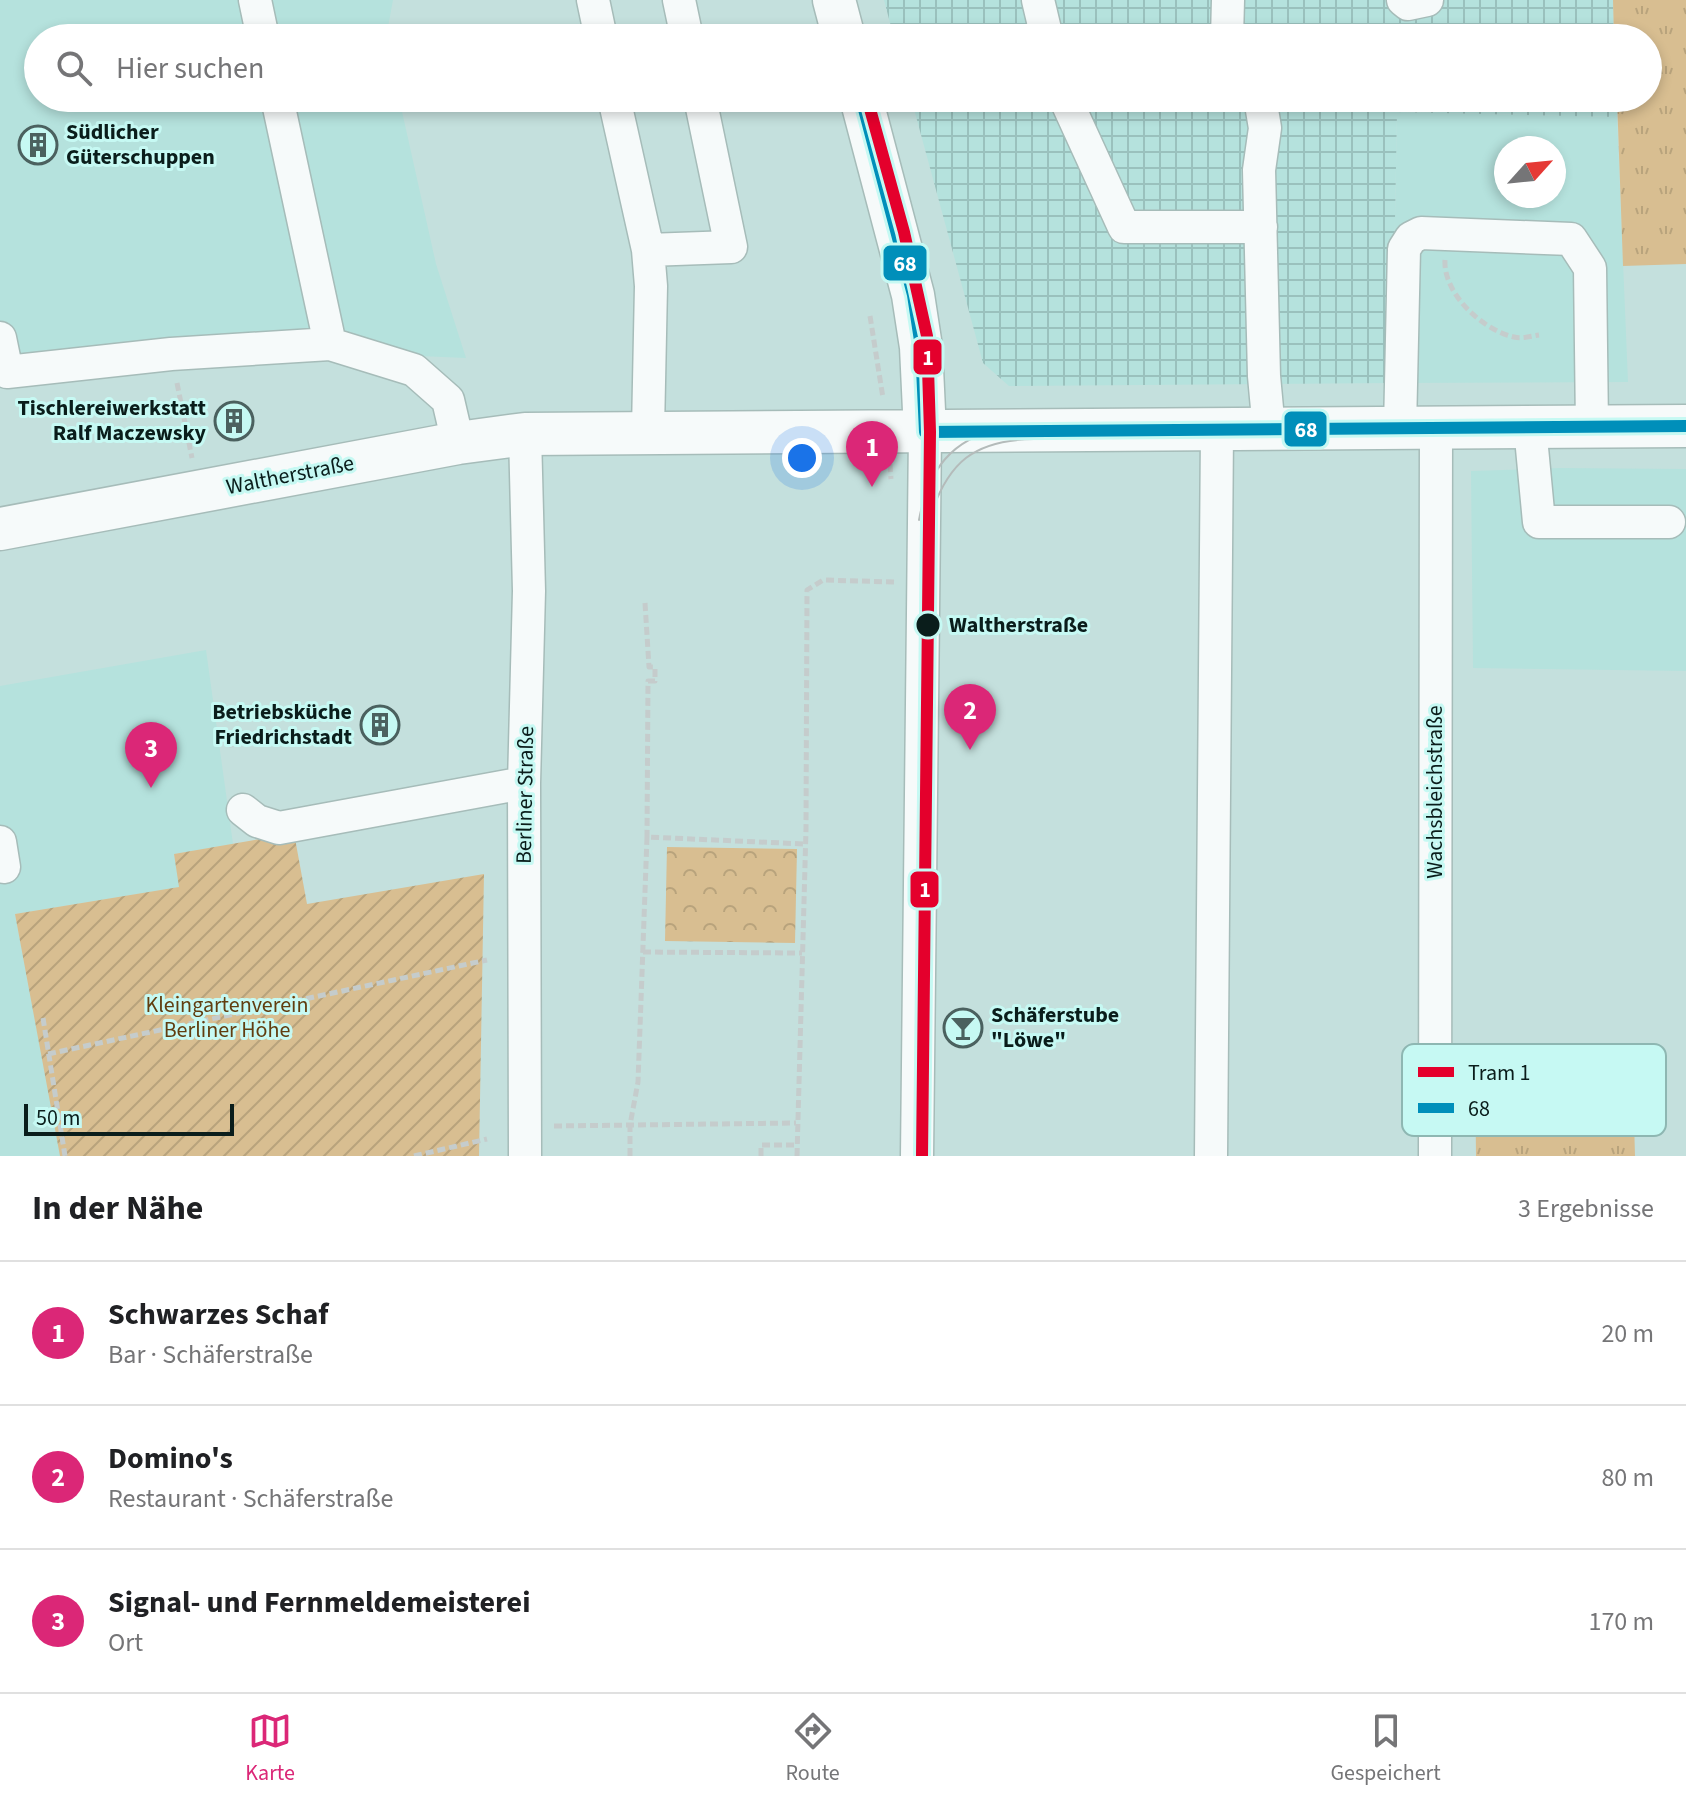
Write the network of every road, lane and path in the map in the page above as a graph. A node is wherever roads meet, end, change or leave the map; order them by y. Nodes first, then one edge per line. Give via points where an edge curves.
1 (255, 0) edge
2 (593, 0) edge
3 (679, 0) edge
4 (834, 0) edge
5 (1038, 0) edge
6 (1228, 0) edge
7 (1403, 0) edge
8 (1427, 0) edge
9 (260, 24) edge
10 (598, 24) edge
11 (684, 24) edge
12 (840, 24) edge
13 (1044, 24) edge
14 (1227, 24) edge
15 (280, 112) edge
16 (617, 112) edge
17 (703, 112) edge
18 (865, 112) edge
19 (1071, 112) edge
20 (1262, 112) edge
21 (1261, 227) junction
22 (1459, 235) junction
23 (648, 250) junction
24 (870, 316) dead end
25 (1539, 335) dead end
26 (0, 338) edge
27 (330, 344) junction
28 (171, 354) junction
29 (882, 391) dead end
30 (1686, 426) edge
31 (1530, 427) junction
32 (1592, 427) junction
33 (1418, 428) junction
34 (648, 430) junction
35 (1269, 430) junction
36 (1217, 431) junction
37 (925, 432) junction
38 (525, 434) junction
39 (458, 443) junction
40 (192, 458) dead end
41 (1669, 522) dead end
42 (0, 529) edge
43 (923, 582) junction
44 (645, 603) dead end
45 (323, 736) dead end
46 (229, 745) dead end
47 (524, 783) junction
48 (243, 810) dead end
49 (647, 837) junction
50 (805, 844) junction
51 (643, 952) junction
52 (802, 953) junction
53 (487, 960) dead end
54 (43, 1018) dead end
55 (1432, 1044) edge
56 (48, 1054) junction
57 (796, 1123) junction
58 (630, 1125) junction
59 (1435, 1136) edge
60 (487, 1139) dead end
61 (525, 1141) edge
62 (797, 1145) junction
63 (65, 1156) edge
64 (414, 1156) edge
65 (630, 1156) edge
66 (761, 1156) edge
67 (797, 1156) edge
68 (917, 1156) edge
69 (1211, 1156) edge
70 (1435, 1156) edge

1 - 9 street
2 - 10 street
3 - 11 street
4 - 12 main road
5 - 13 street
6 - 14 street
7 - 8 street
15 - 27 street
16 - 23 street
17 - 23 street via 731,247
18 - 37 main road via 913,295
19 - 21 street via 1124,227
20 - 21 street
21 - 35 street
22 - 25 path via 1445,261 1453,292 1499,331 1516,338
22 - 32 street, Wachsbleichstraße via 1571,239 1582,252 1590,268
22 - 33 street, Wachsbleichstraße via 1421,233 1404,249
23 - 34 street
24 - 29 path
26 - 28 street via 7,372
27 - 28 street
27 - 39 street via 414,370 448,400
28 - 40 path
30 - 32 main road, Waltherstraße
31 - 32 main road, Waltherstraße
31 - 33 main road, Waltherstraße
31 - 41 street via 1539,522
33 - 35 main road, Waltherstraße
33 - 55 street, Wachsbleichstraße
34 - 37 main road, Waltherstraße
34 - 38 main road, Waltherstraße
35 - 36 main road, Waltherstraße
36 - 37 main road, Waltherstraße
36 - 69 street
37 - 43 street
38 - 39 main road, Waltherstraße
38 - 47 street, Berliner Straße via 529,591
39 - 42 main road, Waltherstraße
43 - 50 path via 823,580 807,590
43 - 68 street
44 - 49 path via 649,667 655,667 655,681 648,681
45 - 46 path
47 - 48 street via 279,828
47 - 61 street, Berliner Straße
49 - 50 path
49 - 51 path
50 - 52 path
51 - 52 path
51 - 58 path via 638,1082
52 - 57 path
53 - 56 path
54 - 56 path
56 - 63 path
57 - 58 path
57 - 62 path
58 - 61 path
58 - 65 path
59 - 70 street, Wachsbleichstraße
60 - 64 path
62 - 66 path via 761,1145
62 - 67 path

